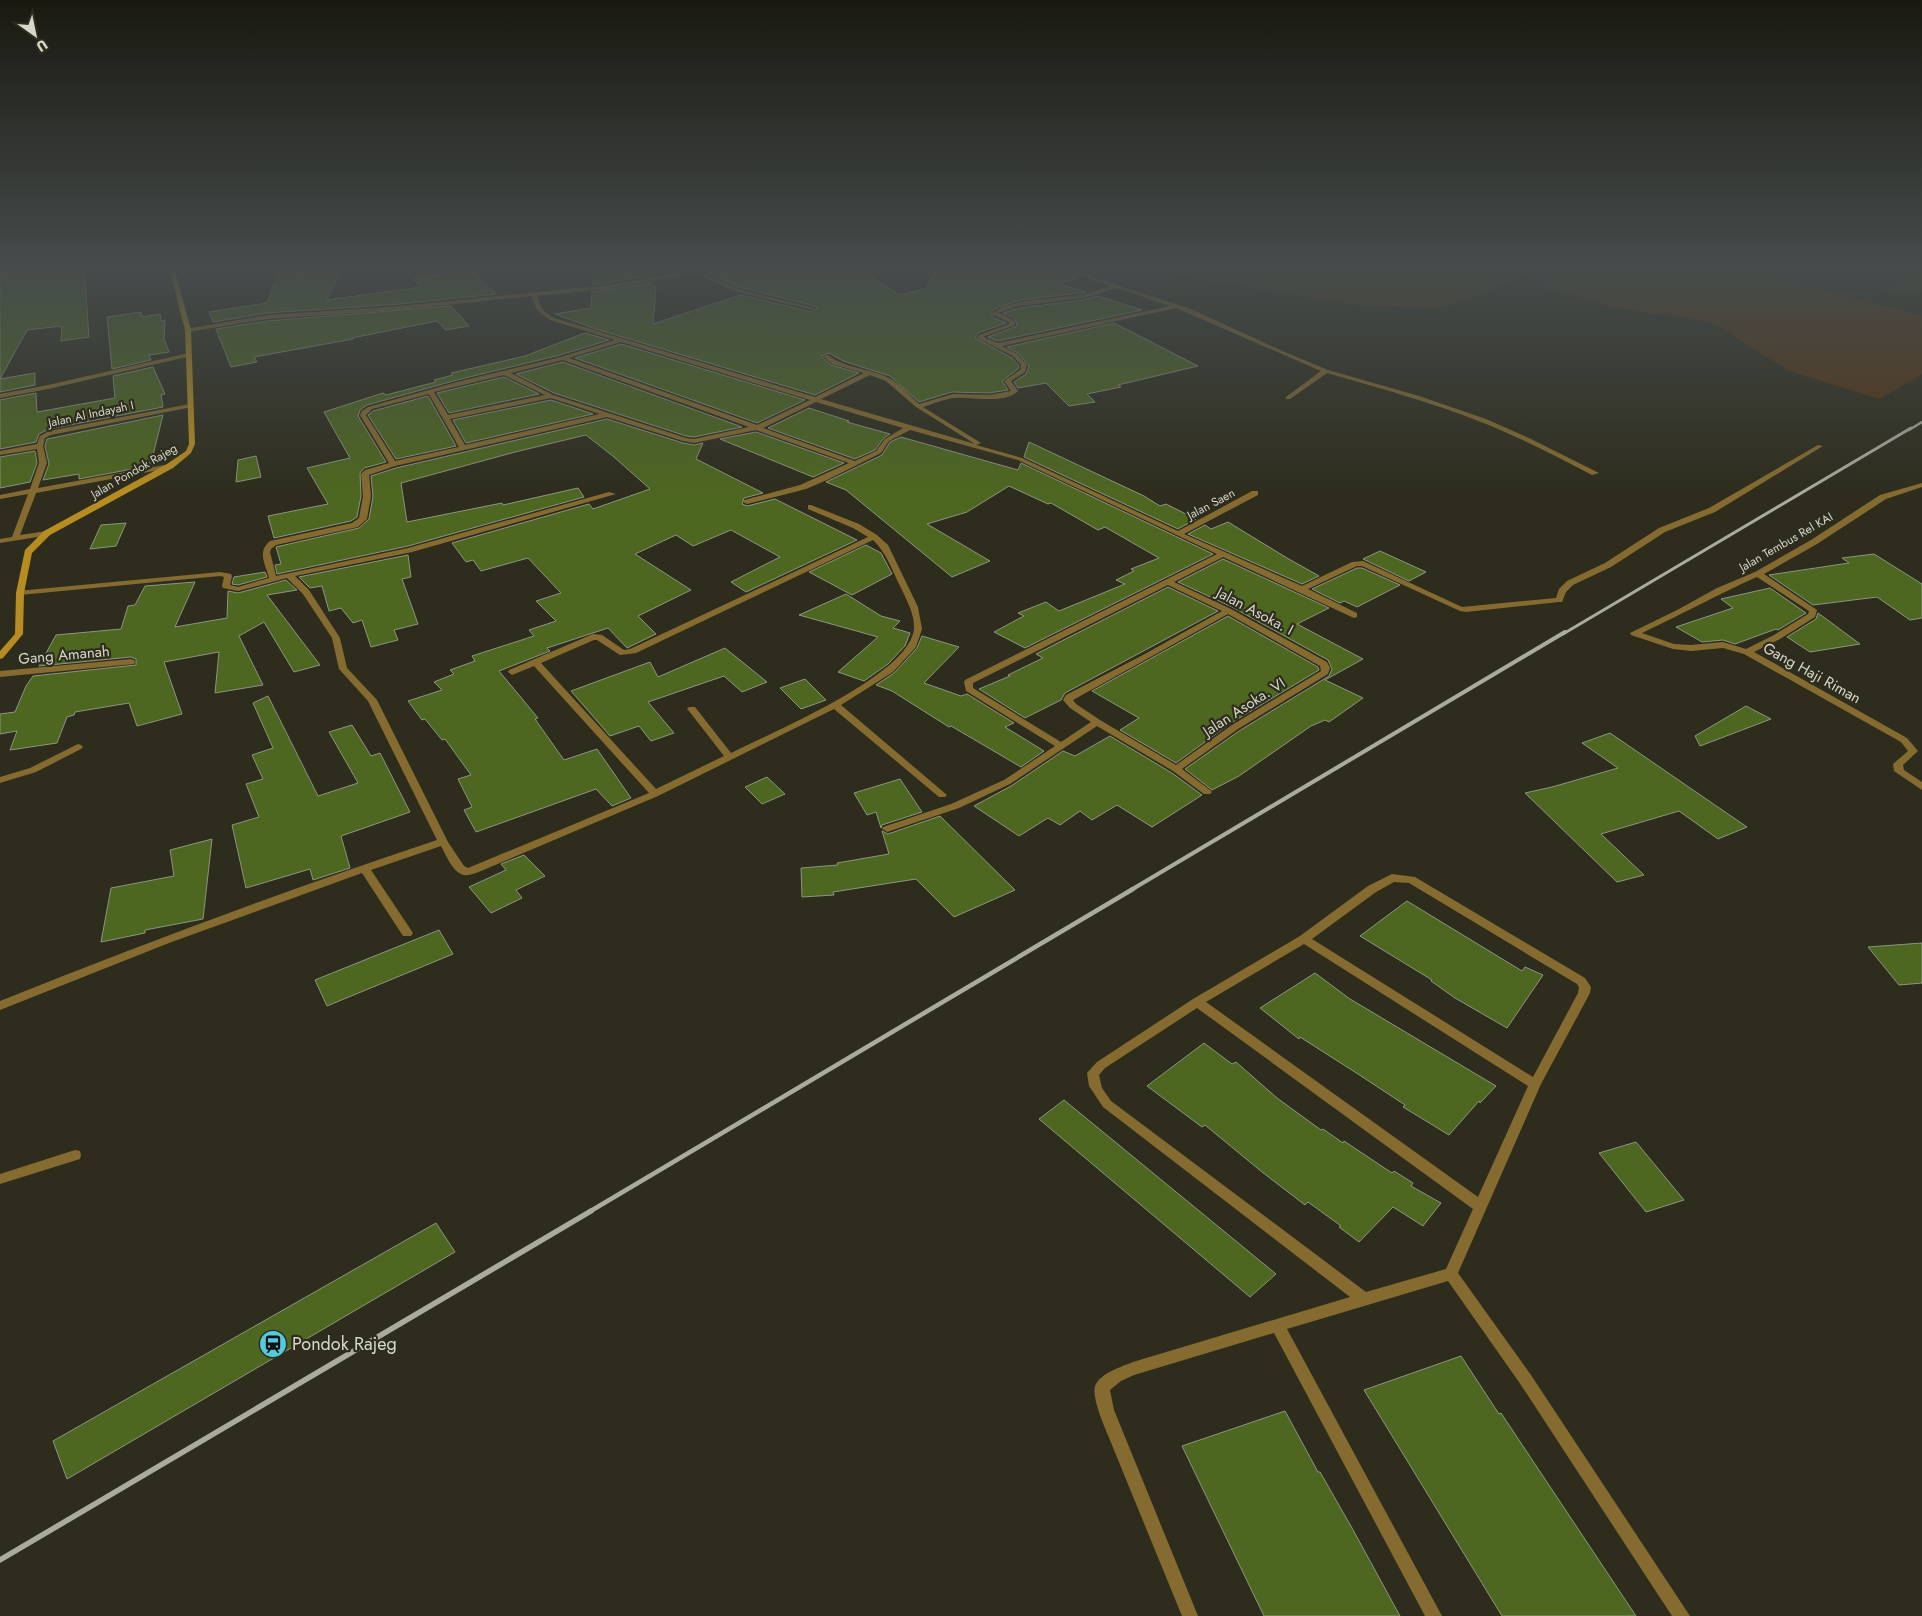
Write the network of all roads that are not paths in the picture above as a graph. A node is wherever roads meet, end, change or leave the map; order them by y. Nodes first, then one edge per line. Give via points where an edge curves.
1 (188, 342) edge
2 (611, 342) edge
3 (633, 342) edge
4 (991, 342) edge
5 (1007, 342) edge
6 (1260, 342) edge
7 (997, 345) junction
8 (189, 355) junction
9 (826, 356) dead end
10 (563, 358) junction
11 (1326, 371) junction
12 (505, 373) junction
13 (870, 373) junction
14 (430, 392) junction
15 (0, 396) edge
16 (551, 396) junction
17 (1288, 398) dead end
18 (819, 399) junction
19 (190, 406) junction
20 (918, 406) junction
21 (607, 414) junction
22 (445, 418) junction
23 (759, 427) junction
24 (909, 428) junction
25 (40, 446) junction
26 (1820, 446) dead end
27 (463, 448) junction
28 (987, 449) junction
29 (0, 453) edge
30 (855, 463) junction
31 (394, 464) junction
32 (170, 466) junction
33 (1595, 473) dead end
34 (1922, 485) edge
35 (34, 491) junction
36 (1255, 493) dead end
37 (612, 494) dead end
38 (0, 497) edge
39 (747, 502) dead end
40 (811, 507) dead end
41 (47, 533) junction
42 (1178, 534) junction
43 (16, 537) junction
44 (874, 537) junction
45 (0, 541) edge
46 (1223, 554) junction
47 (1758, 574) junction
48 (289, 575) junction
49 (273, 579) junction
50 (1168, 581) junction
51 (1302, 589) junction
52 (20, 593) junction
53 (1228, 611) junction
54 (1354, 615) dead end
55 (1634, 632) joint
56 (1747, 652) junction
57 (0, 656) edge
58 (131, 662) dead end
59 (536, 663) junction
60 (1326, 668) joint
61 (512, 672) dead end
62 (0, 674) edge
63 (835, 705) junction
64 (692, 709) dead end
65 (1098, 722) junction
66 (1062, 746) junction
67 (78, 747) dead end
68 (729, 756) junction
69 (1176, 769) junction
70 (0, 780) edge
71 (1922, 787) edge
72 (1208, 792) dead end
73 (655, 794) junction
74 (942, 795) dead end
75 (887, 829) dead end
76 (443, 842) junction
77 (364, 868) junction
78 (408, 933) dead end
79 (1304, 939) junction
80 (1197, 1002) junction
81 (0, 1006) edge
82 (1535, 1084) junction
83 (75, 1155) dead end
84 (0, 1179) edge
85 (1480, 1206) junction
86 (1451, 1274) junction
87 (1363, 1298) junction
88 (1278, 1326) junction
89 (1190, 1616) edge
90 (1434, 1616) edge
91 (1682, 1616) edge

1 - 8 main road, Jalan Pondok Rajeg
2 - 10 street
3 - 18 street
4 - 7 street
5 - 7 street
6 - 11 street
7 - 20 street via 1015,355 1024,365 1023,370 1007,381 1015,391 989,397 953,396
8 - 15 street
8 - 19 main road, Jalan Pondok Rajeg
9 - 13 street via 834,363
10 - 12 street
10 - 23 street
11 - 17 street
11 - 33 street via 1454,410 1506,430
12 - 14 street
12 - 16 street
13 - 18 street
13 - 20 street via 888,380
14 - 22 street
14 - 31 street via 364,412
16 - 21 street
16 - 22 street
18 - 23 street
18 - 24 street
19 - 25 street, Jalan Al Indayah I via 49,433 42,437
19 - 32 main road, Jalan Pondok Rajeg via 192,444 189,452
20 - 28 street
21 - 23 street via 694,441
21 - 27 street
22 - 27 street
23 - 30 street
24 - 28 street
24 - 30 street via 887,440 879,452
25 - 29 street
25 - 35 street, Jalan Al Indayah I via 43,463
26 - 51 street via 1712,510 1662,530 1608,565 1570,583 1559,600 1460,609 1363,563
27 - 31 street
28 - 42 street via 1020,459
30 - 39 street via 803,487
31 - 49 street via 365,474 367,496 360,522 272,543 266,548
32 - 35 street
32 - 41 main road, Jalan Pondok Rajeg
34 - 47 street, Jalan Tembus Rel KAI via 1883,497
35 - 38 street
35 - 43 street, Jalan Al Indayah I
36 - 42 street, Jalan Saen
37 - 48 street via 409,550
40 - 44 street via 836,516
41 - 43 street
41 - 52 main road, Jalan Pondok Rajeg via 28,552
42 - 46 street
43 - 45 street
44 - 59 street via 633,651 623,653 599,637
44 - 63 street via 885,547 914,607 918,629 912,647 890,670
46 - 50 street
46 - 51 street
47 - 55 street, Jalan Tembus Rel KAI
47 - 56 street via 1813,610 1812,615
48 - 49 street
48 - 76 street via 306,592 336,638 343,669 372,700
49 - 52 street via 238,589 226,586 228,576 220,574
50 - 53 street, Jalan Asoka. I
50 - 66 street via 968,682 970,689
51 - 54 street
52 - 57 main road, Jalan Pondok Rajeg via 20,634
53 - 60 street, Jalan Asoka. I
53 - 65 street via 1069,696 1073,706
55 - 56 street, Gang Haji Riman via 1673,646 1723,645
56 - 71 street, Gang Haji Riman via 1904,740 1913,750 1898,764 1899,771
58 - 62 street, Gang Amanah
59 - 61 street
59 - 73 street
60 - 69 street, Jalan Asoka. VI via 1325,672 1235,727
63 - 68 street
63 - 74 street
64 - 68 street
65 - 66 street
65 - 69 street
66 - 75 street via 1007,782 955,806
67 - 70 street via 33,770
68 - 73 street
69 - 72 street
73 - 76 street via 466,872
76 - 77 street
77 - 78 street
77 - 81 street via 94,967
79 - 80 street
79 - 82 street
79 - 82 street via 1372,889 1392,878 1401,878 1411,880 1581,981 1584,993
80 - 85 street
80 - 87 street via 1093,1072 1097,1092 1106,1104
82 - 85 street
83 - 84 street
85 - 86 street
86 - 87 street
86 - 91 street via 1526,1380
87 - 88 street
88 - 89 street via 1132,1369 1102,1387 1106,1410
88 - 90 street

